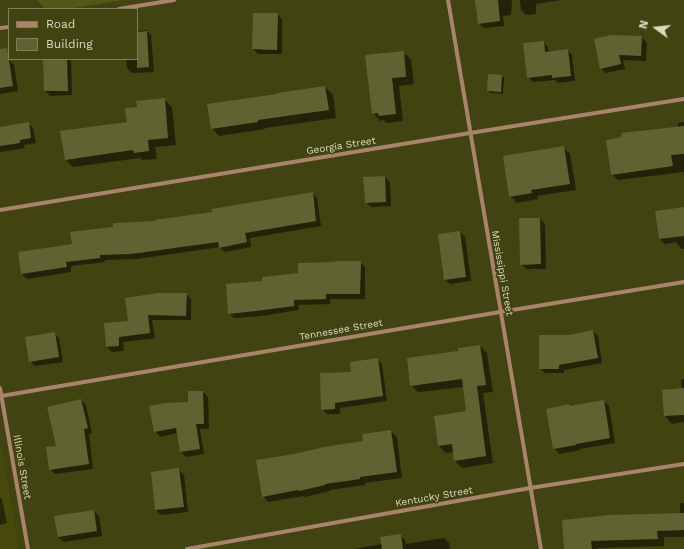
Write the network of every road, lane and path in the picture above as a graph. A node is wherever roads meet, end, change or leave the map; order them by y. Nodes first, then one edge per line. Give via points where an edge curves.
1 (174, 0) edge
2 (448, 0) edge
3 (125, 8) edge
4 (684, 99) edge
5 (470, 133) junction
6 (0, 210) edge
7 (684, 282) edge
8 (500, 312) junction
9 (0, 388) edge
10 (1, 396) junction
11 (684, 464) edge
12 (530, 488) junction
13 (28, 549) edge
14 (187, 549) edge
15 (541, 549) edge

1 - 3 street
2 - 5 street, Mississippi Street
4 - 5 street, Georgia Street
5 - 6 street, Georgia Street
5 - 8 street, Mississippi Street
7 - 8 street, Tennessee Street
8 - 10 street, Tennessee Street
8 - 12 street, Mississippi Street
9 - 10 street, Illinois Street
10 - 13 street, Illinois Street
11 - 12 street, Kentucky Street
12 - 14 street, Kentucky Street
12 - 15 street, Mississippi Street

